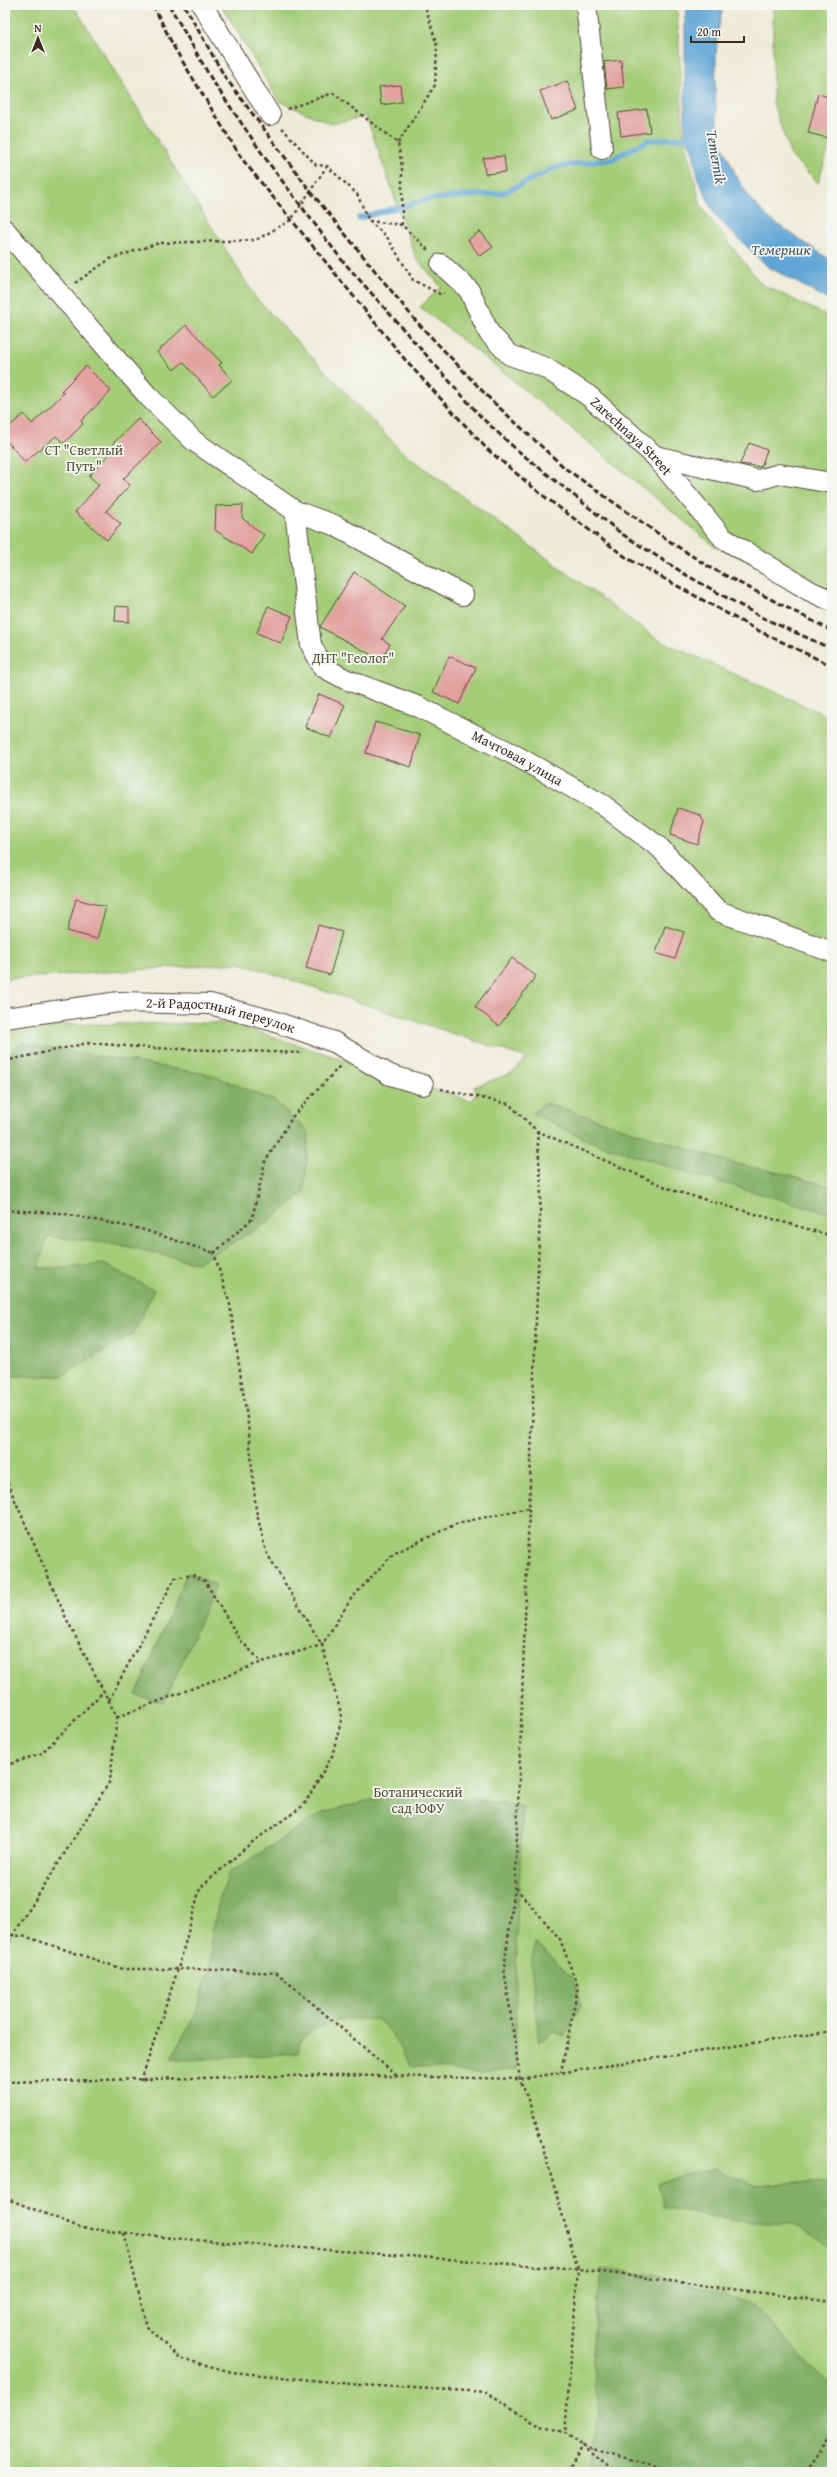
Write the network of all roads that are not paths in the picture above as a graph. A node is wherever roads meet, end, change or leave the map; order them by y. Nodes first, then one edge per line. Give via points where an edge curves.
1 (202, 5) edge
2 (586, 5) edge
3 (270, 115) road end
4 (602, 149) dead end
5 (5, 230) edge
6 (442, 264) road end
7 (655, 456) junction
8 (832, 484) edge
9 (295, 511) junction
10 (463, 595) dead end
11 (832, 601) edge
12 (832, 952) edge
13 (5, 1018) edge
14 (423, 1086) road end

1 - 3 street
2 - 4 street
5 - 9 street via 148,396 194,441
6 - 7 street, Zarechnaya Street via 466,287 489,333 510,355 544,367 589,396
7 - 8 street via 758,480 779,474
7 - 11 street, Zarechnaya Street via 723,538 810,591
9 - 10 street via 334,525
9 - 12 street, Мачтовая улица via 311,645 322,667 417,706 511,753 603,805 660,848 718,911
13 - 14 street, 2-й Радостный переулок via 119,1002 210,1004 270,1020 334,1042 390,1075

